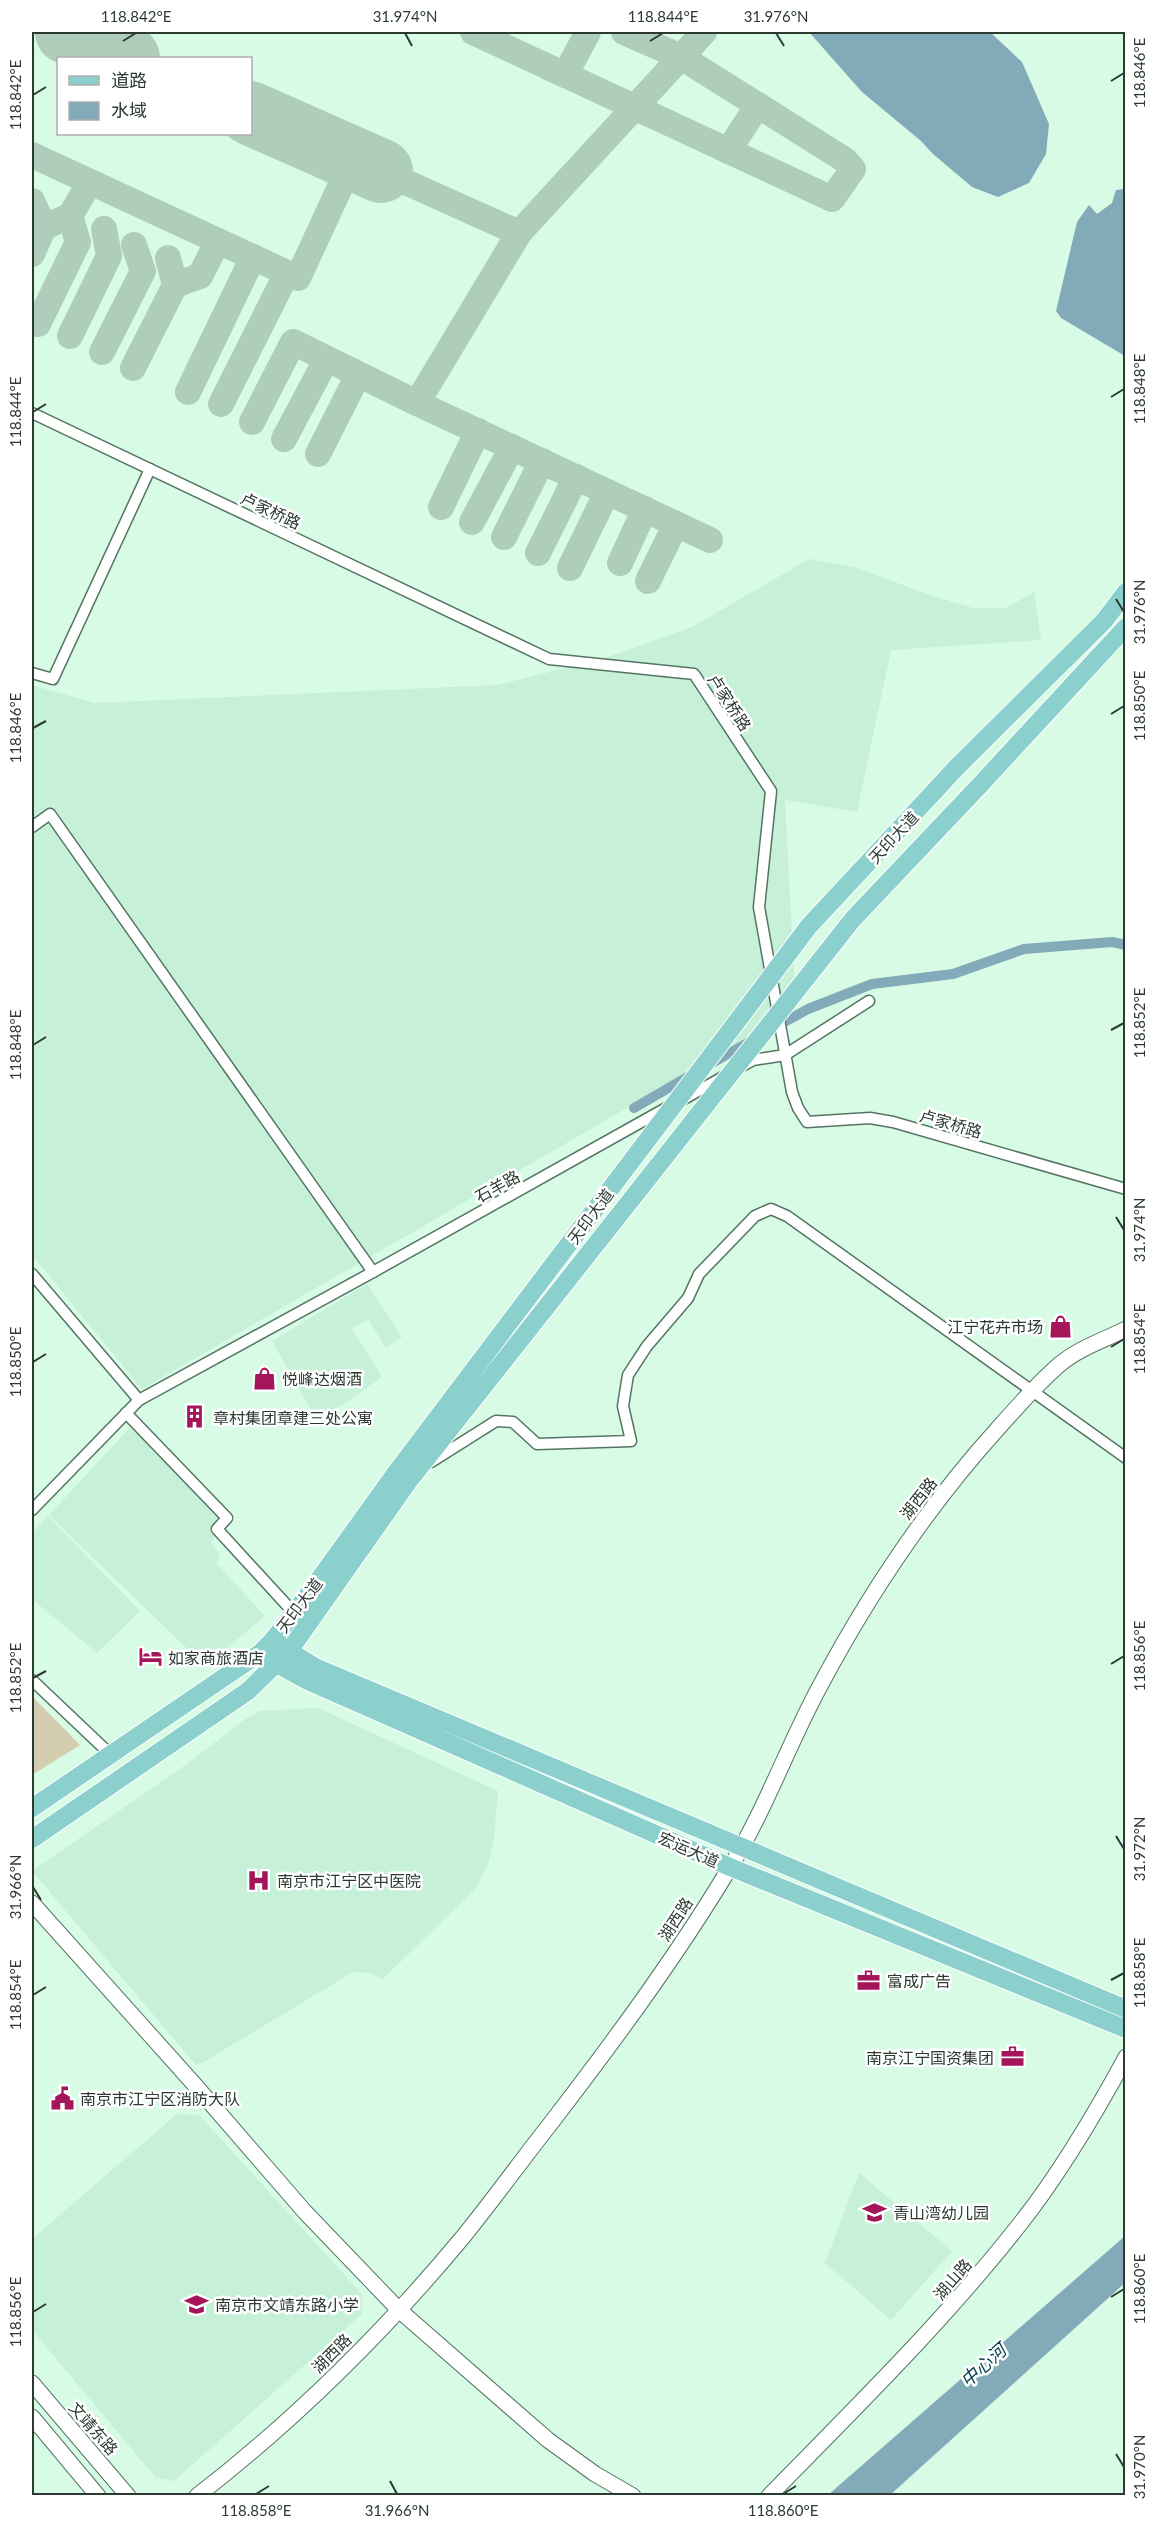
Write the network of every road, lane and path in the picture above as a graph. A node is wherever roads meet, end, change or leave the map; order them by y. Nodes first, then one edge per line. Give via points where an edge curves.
1 (32, 413) edge
2 (150, 469) junction
3 (1125, 592) edge
4 (1125, 627) edge
5 (32, 673) edge
6 (32, 827) edge
7 (869, 1001) dead end
8 (785, 1055) junction
9 (1125, 1189) edge
10 (373, 1272) junction
11 (32, 1274) edge
12 (1125, 1329) edge
13 (1031, 1392) junction
14 (139, 1400) junction
15 (126, 1413) junction
16 (1125, 1458) edge
17 (402, 1478) junction
18 (32, 1510) edge
19 (294, 1613) junction
20 (266, 1647) junction
21 (283, 1658) junction
22 (32, 1680) edge
23 (110, 1754) junction
24 (32, 1808) edge
25 (32, 1839) edge
26 (741, 1848) junction
27 (730, 1868) junction
28 (32, 1903) edge
29 (1125, 2010) edge
30 (1125, 2029) edge
31 (1125, 2057) edge
32 (399, 2310) junction
33 (32, 2383) edge
34 (32, 2417) edge
35 (98, 2496) edge
36 (128, 2496) edge
37 (197, 2496) edge
38 (633, 2496) edge
39 (769, 2496) edge

1 - 2 street, 卢家桥路
2 - 5 street via 53,679
2 - 8 street, 卢家桥路 via 549,659 694,674 771,791 759,907
3 - 17 main road, 天印大道, bridge via 1104,621 957,768 809,926
4 - 17 main road, 天印大道, bridge via 853,919
6 - 10 street via 51,814
7 - 8 street, 石羊路
8 - 9 street, 卢家桥路 via 792,1092 807,1122 870,1118 893,1122
8 - 10 street, 石羊路 via 753,1060
10 - 14 street, 石羊路
11 - 14 street
12 - 13 street, 湖西路 via 1085,1347
13 - 16 street
13 - 17 street via 787,1216 771,1209 754,1216 699,1274 688,1298 628,1375 623,1406 631,1441 537,1444 513,1422 496,1421
13 - 26 street, 湖西路 via 917,1527 820,1686
14 - 15 street, 石羊路
15 - 18 street, 石羊路
15 - 19 street via 227,1518 217,1529
17 - 19 main road, 天印大道
17 - 21 main road, 天印大道
19 - 20 main road, 天印大道
20 - 21 main road, 宏运大道
20 - 23 main road, 天印大道
21 - 25 main road, 天印大道 via 248,1691
21 - 26 main road, 宏运大道 via 315,1667
21 - 27 main road, 宏运大道 via 308,1681
22 - 23 street
23 - 24 main road, 天印大道
26 - 27 street, 湖西路
26 - 29 main road, 宏运大道
27 - 30 main road, 宏运大道
27 - 32 street, 湖西路 via 600,2058 464,2236
28 - 32 street via 305,2212
31 - 39 street, 湖山路 via 1086,2126 1018,2227 944,2315
32 - 37 street, 湖西路 via 282,2427
32 - 38 street via 548,2440
33 - 36 street, 文靖东路
34 - 35 street

